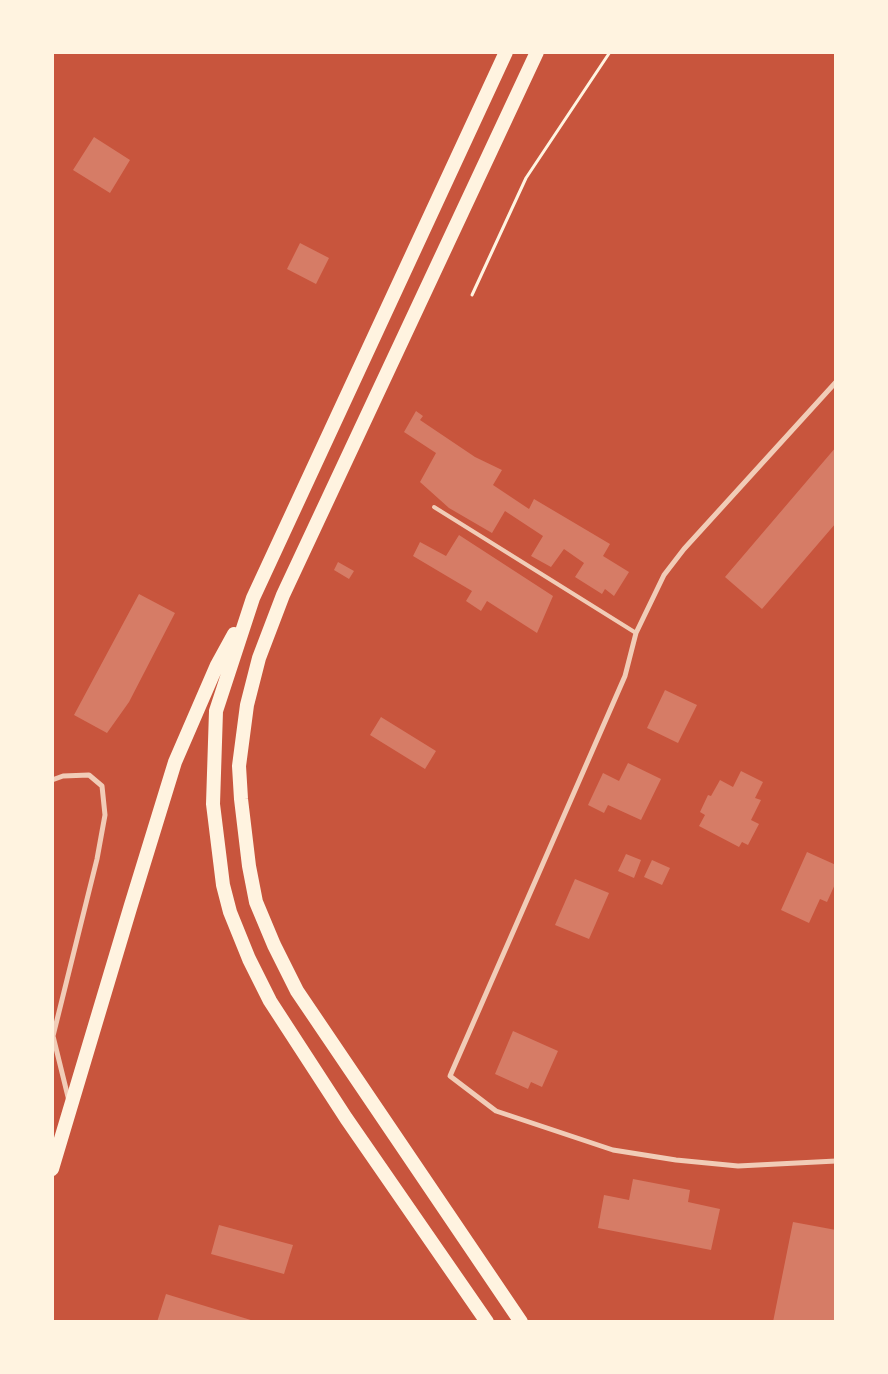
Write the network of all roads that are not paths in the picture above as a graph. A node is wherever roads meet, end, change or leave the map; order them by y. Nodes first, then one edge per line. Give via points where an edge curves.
1 (506, 52) edge
2 (538, 52) edge
3 (836, 382) edge
4 (434, 507) dead end
5 (253, 598) junction
6 (636, 633) junction
7 (52, 780) edge
8 (71, 1109) junction
9 (836, 1161) edge
10 (52, 1169) edge
11 (487, 1322) edge
12 (521, 1322) edge

1 - 5 highway
2 - 12 highway via 283,595 259,658 247,705 239,766 256,902 297,992
3 - 6 street via 684,549 664,575
4 - 6 lane
5 - 8 highway via 218,665 176,762
5 - 11 highway via 216,710 213,804 230,912 270,1001 346,1118
6 - 9 street via 624,676 450,1076 496,1112 613,1150 738,1166
7 - 8 street via 89,775 102,786 105,815 53,1036
8 - 10 highway

